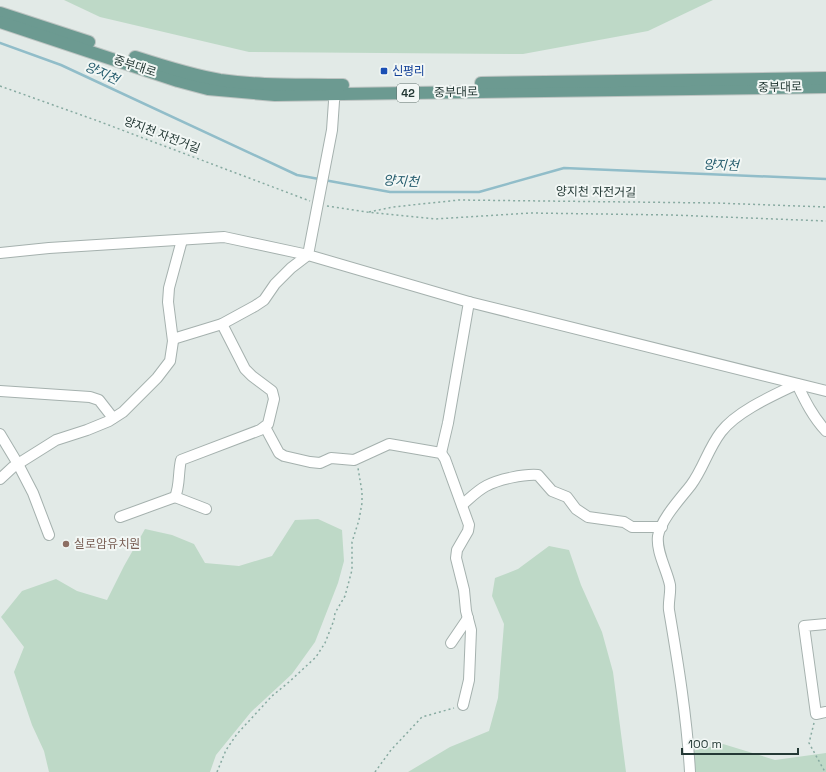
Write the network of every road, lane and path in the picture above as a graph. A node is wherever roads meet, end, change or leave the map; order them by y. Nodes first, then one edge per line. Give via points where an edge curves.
1 (0, 13) edge
2 (0, 22) edge
3 (826, 78) edge
4 (0, 86) edge
5 (826, 87) edge
6 (335, 89) junction
7 (318, 201) junction
8 (826, 207) edge
9 (367, 212) junction
10 (826, 221) edge
11 (182, 240) junction
12 (0, 253) edge
13 (308, 255) junction
14 (469, 302) junction
15 (222, 324) junction
16 (173, 339) junction
17 (797, 384) junction
18 (0, 391) edge
19 (826, 391) edge
20 (113, 418) junction
21 (265, 426) junction
22 (826, 431) edge
23 (0, 434) edge
24 (441, 454) junction
25 (356, 458) junction
26 (18, 464) junction
27 (0, 478) edge
28 (175, 498) junction
29 (462, 505) junction
30 (206, 509) dead end
31 (120, 517) dead end
32 (662, 527) junction
33 (49, 535) dead end
34 (468, 618) junction
35 (826, 624) edge
36 (452, 643) dead end
37 (463, 705) joint
38 (821, 713) edge
39 (217, 772) edge
40 (374, 772) edge
41 (690, 772) edge
42 (825, 772) edge

1 - 6 main road, 중부대로 / 42 via 179,71 221,80
2 - 6 main road, 중부대로 / 42 via 208,89 275,94
3 - 6 main road, 중부대로 / 42 via 369,85
4 - 7 path, 양지천 자전거길
5 - 6 main road, 중부대로 / 42
6 - 7 street via 332,130
7 - 9 path, 양지천 자전거길
7 - 13 street
8 - 9 path, 양지천 자전거길 via 466,200
9 - 10 path, 양지천 자전거길 via 435,219 531,213
11 - 12 street
11 - 13 street via 224,237
11 - 16 street via 169,288 168,302
13 - 14 street
13 - 15 street via 291,268 264,300
14 - 17 street
14 - 24 street
15 - 16 street
15 - 21 street via 246,369 272,391 274,399 268,424
16 - 20 street via 170,360 157,378 123,412
17 - 19 street
17 - 22 street via 808,408
17 - 32 street via 738,416 721,431 699,475 663,522
18 - 20 street via 90,396 99,400
20 - 26 street via 56,440
21 - 25 street via 279,453 284,456 320,463 331,458
21 - 28 street via 181,460
23 - 26 street
24 - 25 street via 390,444
24 - 29 street
25 - 39 path via 362,503 352,542 352,570 345,596 335,613 325,643 316,657 272,696 237,734 226,750
26 - 27 street
26 - 33 street via 33,493
28 - 30 street
28 - 31 street
29 - 32 street via 486,486 529,474 538,475 552,491 567,497 576,509 588,517 624,522 632,527
29 - 34 street via 468,531 457,550 456,558
32 - 41 street via 658,535 658,545 670,586 669,607
34 - 36 street
34 - 37 street via 471,630 469,680
35 - 38 street via 804,626
37 - 40 path via 422,717
38 - 42 path via 809,743

